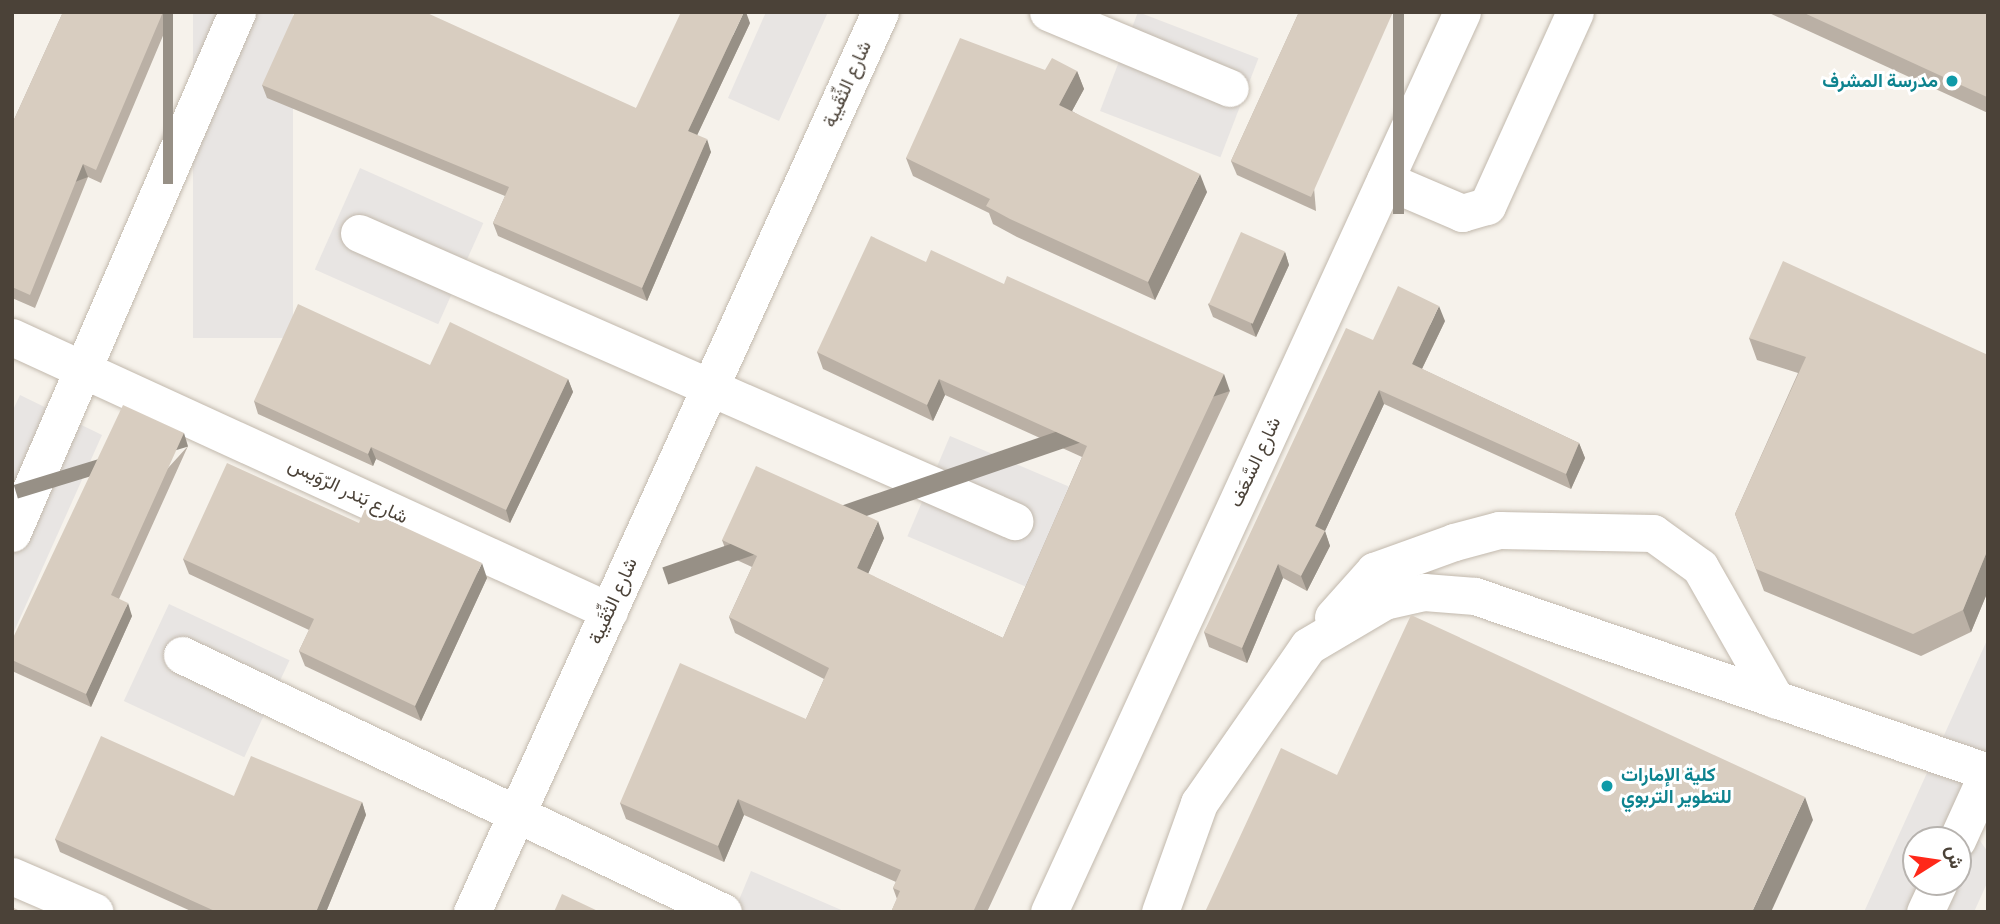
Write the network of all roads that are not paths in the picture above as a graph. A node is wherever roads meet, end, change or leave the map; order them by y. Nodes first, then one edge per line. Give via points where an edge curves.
1 (237, 12) edge
2 (880, 12) edge
3 (1048, 12) edge
4 (1462, 12) edge
5 (1575, 12) edge
6 (1230, 88) dead end
7 (1385, 180) junction
8 (359, 233) dead end
9 (12, 337) edge
10 (87, 371) junction
11 (711, 386) junction
12 (1014, 521) dead end
13 (12, 533) edge
14 (1454, 542) junction
15 (1440, 593) junction
16 (609, 611) junction
17 (1308, 646) junction
18 (181, 655) dead end
19 (1776, 700) junction
20 (1988, 772) edge
21 (515, 816) junction
22 (1963, 826) edge
23 (12, 876) edge
24 (95, 912) edge
25 (472, 912) edge
26 (723, 912) edge
27 (1049, 912) edge
28 (1160, 912) edge

1 - 10 street
2 - 11 street, شارع الثِّقَيبة
3 - 6 street
4 - 7 street, شارع السَّعَف
5 - 7 street via 1487,206 1462,213
7 - 27 street, شارع السَّعَف
8 - 11 street
9 - 10 street, شارع بَندر الرّوَيس
10 - 13 street
10 - 16 street, شارع بَندر الرّوَيس
11 - 12 street
11 - 16 street, شارع الثِّقَيبة
14 - 15 street
14 - 17 street via 1374,571
14 - 19 street via 1499,530 1653,533 1700,567
15 - 17 street via 1384,601
15 - 19 street via 1475,596
16 - 21 street, شارع الثِّقَيبة
17 - 28 street via 1199,803
18 - 21 street
19 - 20 street
20 - 22 street
21 - 25 street, شارع الثِّقَيبة
21 - 26 street
23 - 24 street

